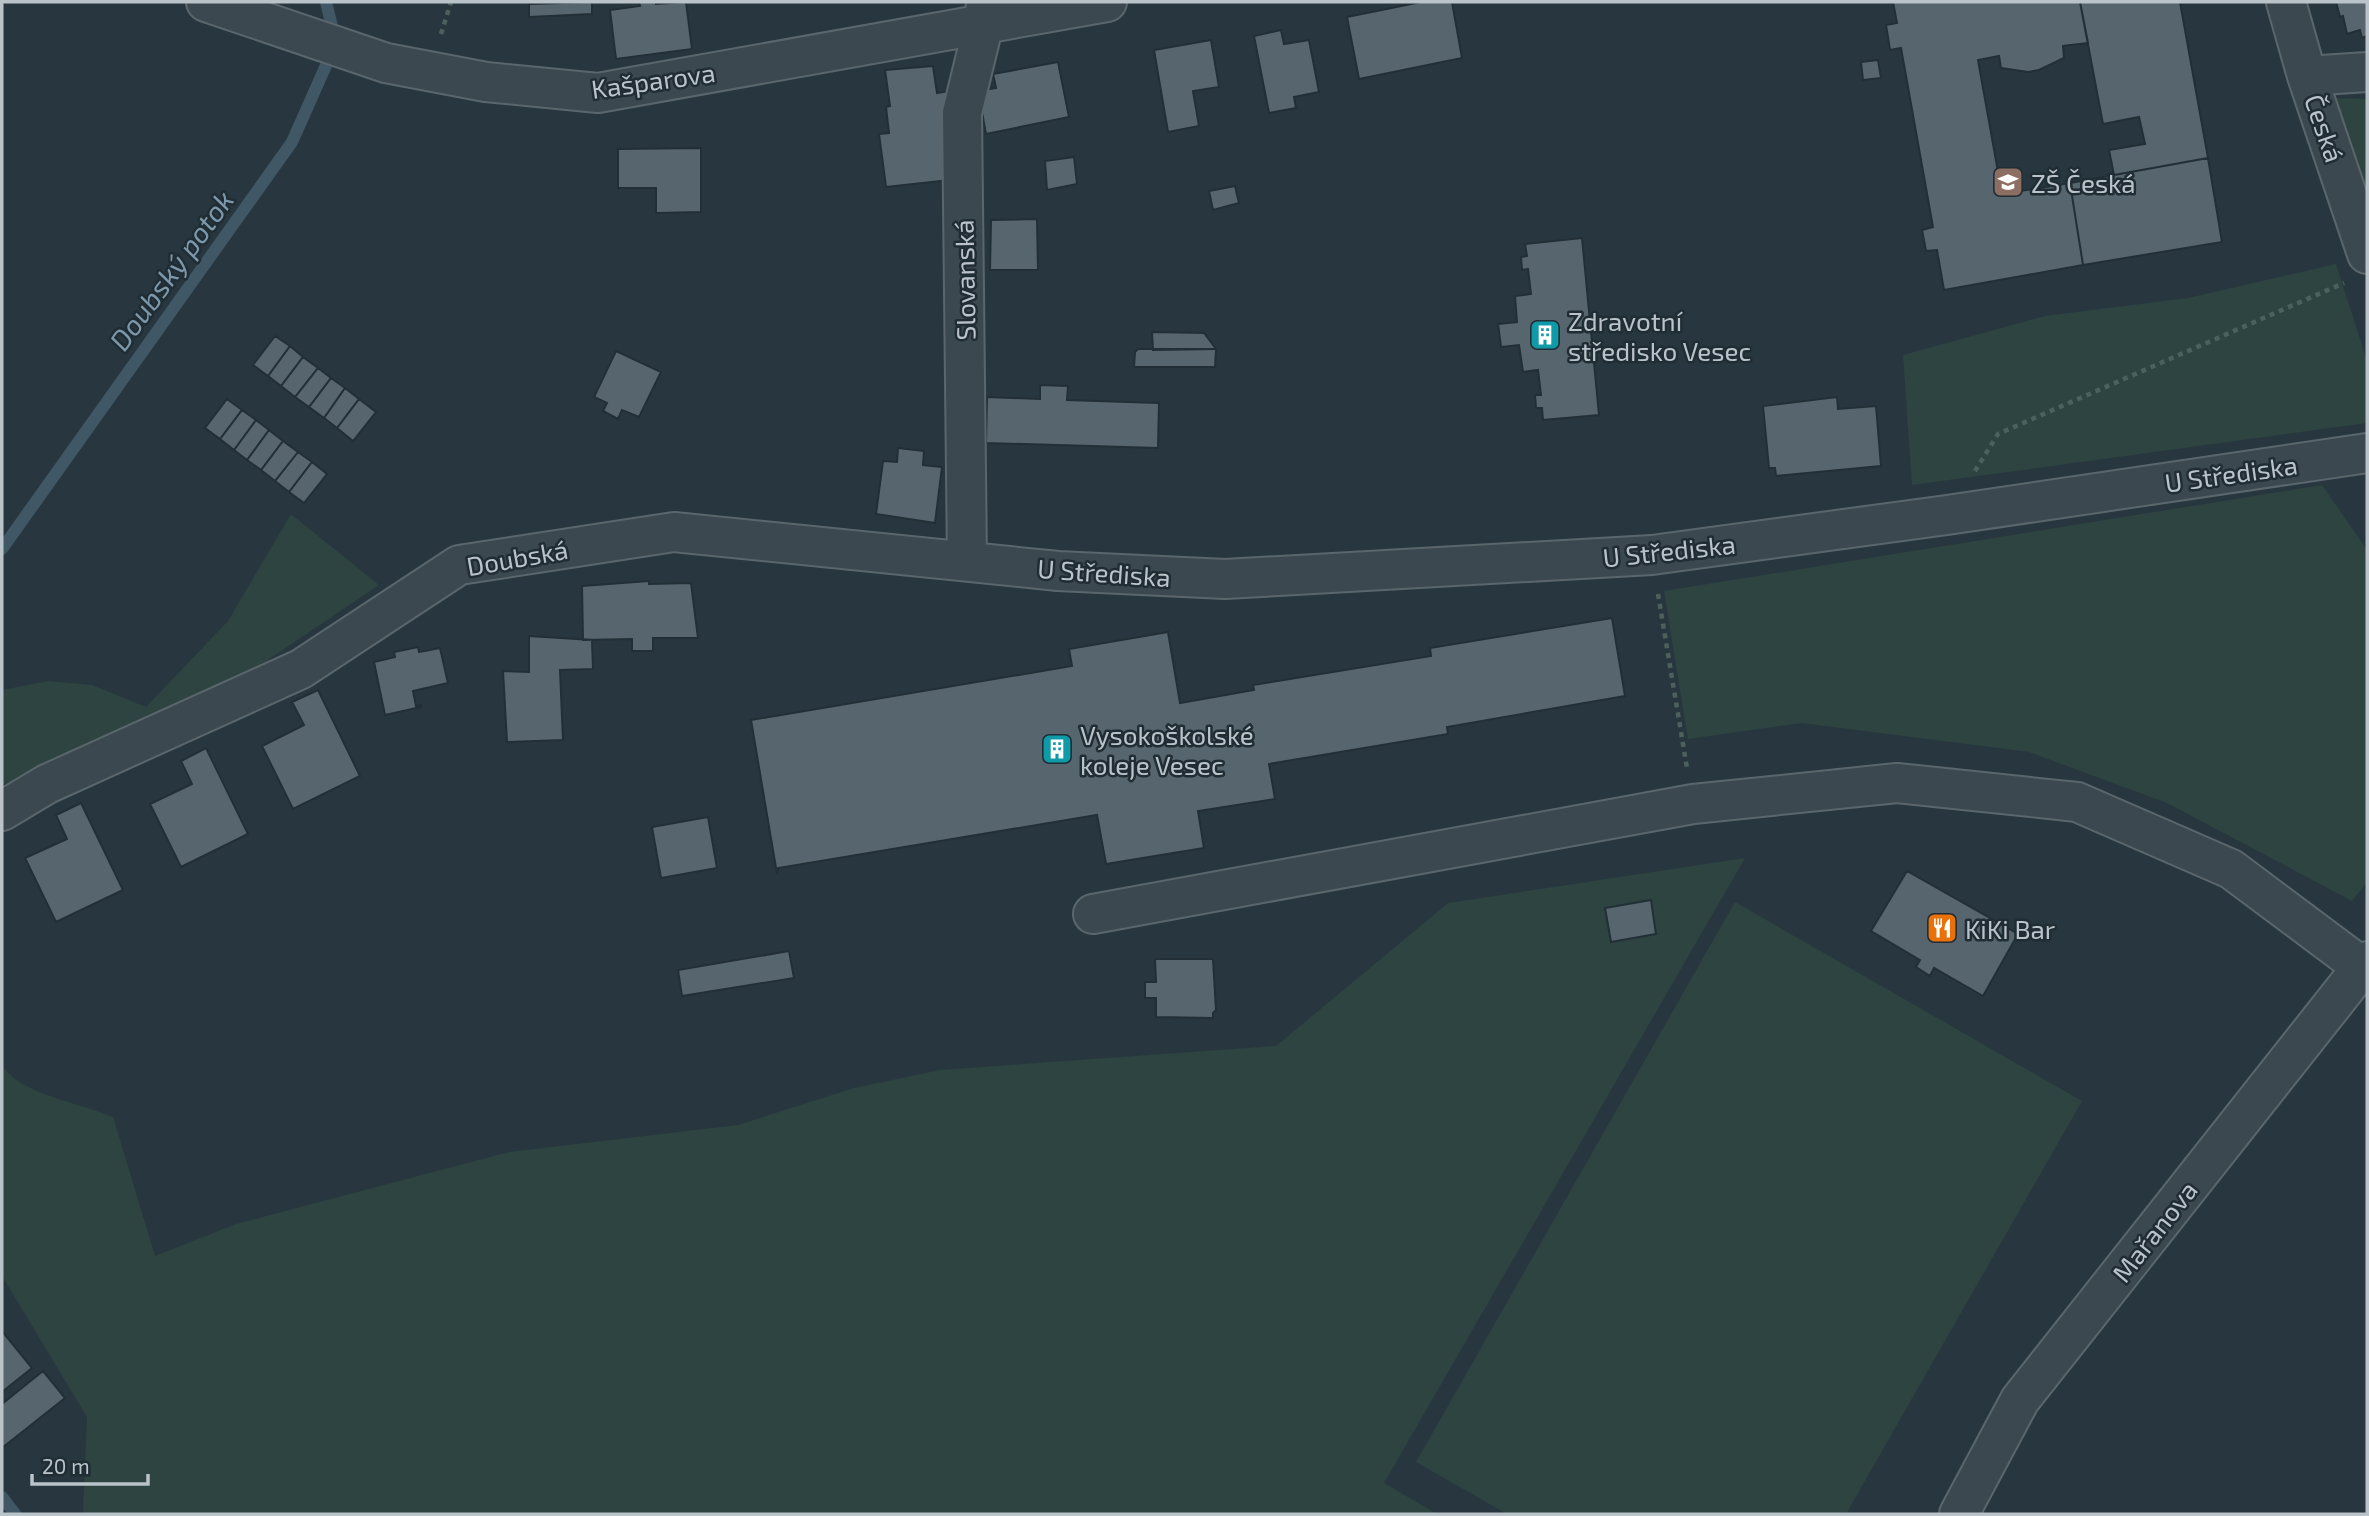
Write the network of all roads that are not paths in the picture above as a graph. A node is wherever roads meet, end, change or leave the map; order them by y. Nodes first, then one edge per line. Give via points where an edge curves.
1 (206, 2) edge
2 (1107, 2) edge
3 (2286, 2) edge
4 (985, 12) edge
5 (2367, 72) edge
6 (2307, 76) junction
7 (2358, 267) edge
8 (2367, 453) edge
9 (967, 561) junction
10 (2, 811) edge
11 (1093, 914) dead end
12 (2365, 964) edge
13 (1959, 1514) edge

1 - 4 street, Kašparova via 386,63 486,82 598,93
2 - 4 street, Kašparova
3 - 6 street, Česká
4 - 9 street, Slovanská via 962,113
5 - 6 street
6 - 7 street, Česká
8 - 9 street, U Střediska via 1652,555 1225,579
9 - 10 street, Doubská via 674,532 459,565 301,669 47,784
11 - 12 street via 1693,804 1897,783 2077,802 2231,869
12 - 13 street, Mařanova via 2020,1400

